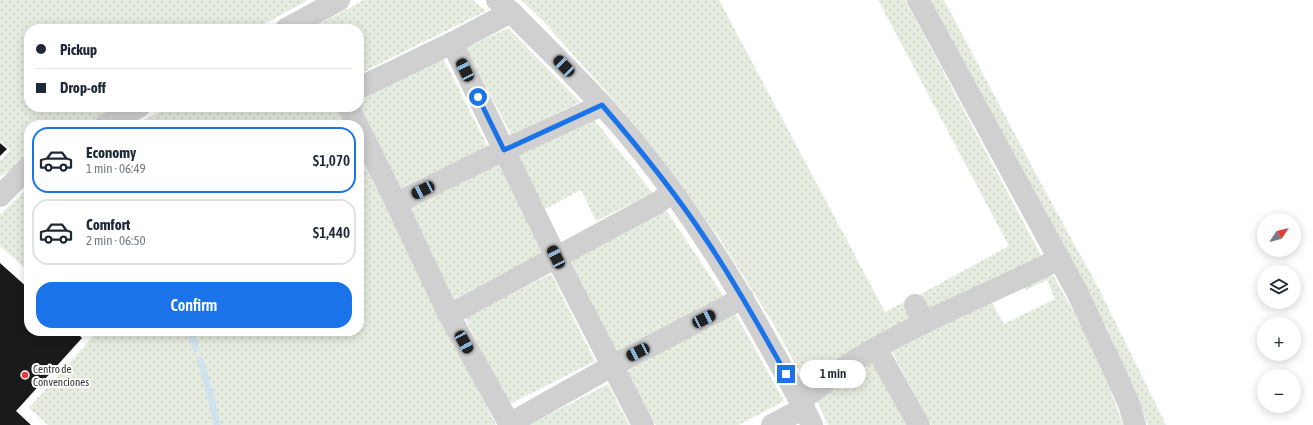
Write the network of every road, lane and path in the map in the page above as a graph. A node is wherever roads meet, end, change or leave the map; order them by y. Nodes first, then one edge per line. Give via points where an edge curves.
1 (339, 0) edge
2 (918, 0) edge
3 (504, 6) edge
4 (295, 24) edge
5 (452, 44) junction
6 (364, 86) edge
7 (602, 105) junction
8 (129, 112) edge
9 (113, 120) edge
10 (364, 138) edge
11 (504, 150) junction
12 (24, 172) edge
13 (672, 192) junction
14 (0, 196) edge
15 (396, 203) junction
16 (556, 257) junction
17 (1059, 259) junction
18 (743, 298) junction
19 (449, 315) junction
20 (876, 348) junction
21 (612, 366) junction
22 (805, 411) edge
23 (509, 424) edge
24 (643, 425) edge
25 (772, 425) edge
26 (919, 425) edge
27 (1135, 425) edge

1 - 4 lane
2 - 17 lane
3 - 5 lane
3 - 7 lane
5 - 6 lane
5 - 11 lane
7 - 11 lane
7 - 13 lane
8 - 9 lane
10 - 15 lane
11 - 15 lane
11 - 16 lane
12 - 14 lane
13 - 16 lane via 659,202
13 - 18 lane
15 - 19 lane
16 - 19 lane
16 - 21 lane
17 - 20 lane via 919,314
17 - 27 lane via 1112,366 1129,404
18 - 21 lane
18 - 22 lane
19 - 23 lane
20 - 22 lane via 855,359 813,392
20 - 26 lane
21 - 23 lane
21 - 24 lane
22 - 25 lane

